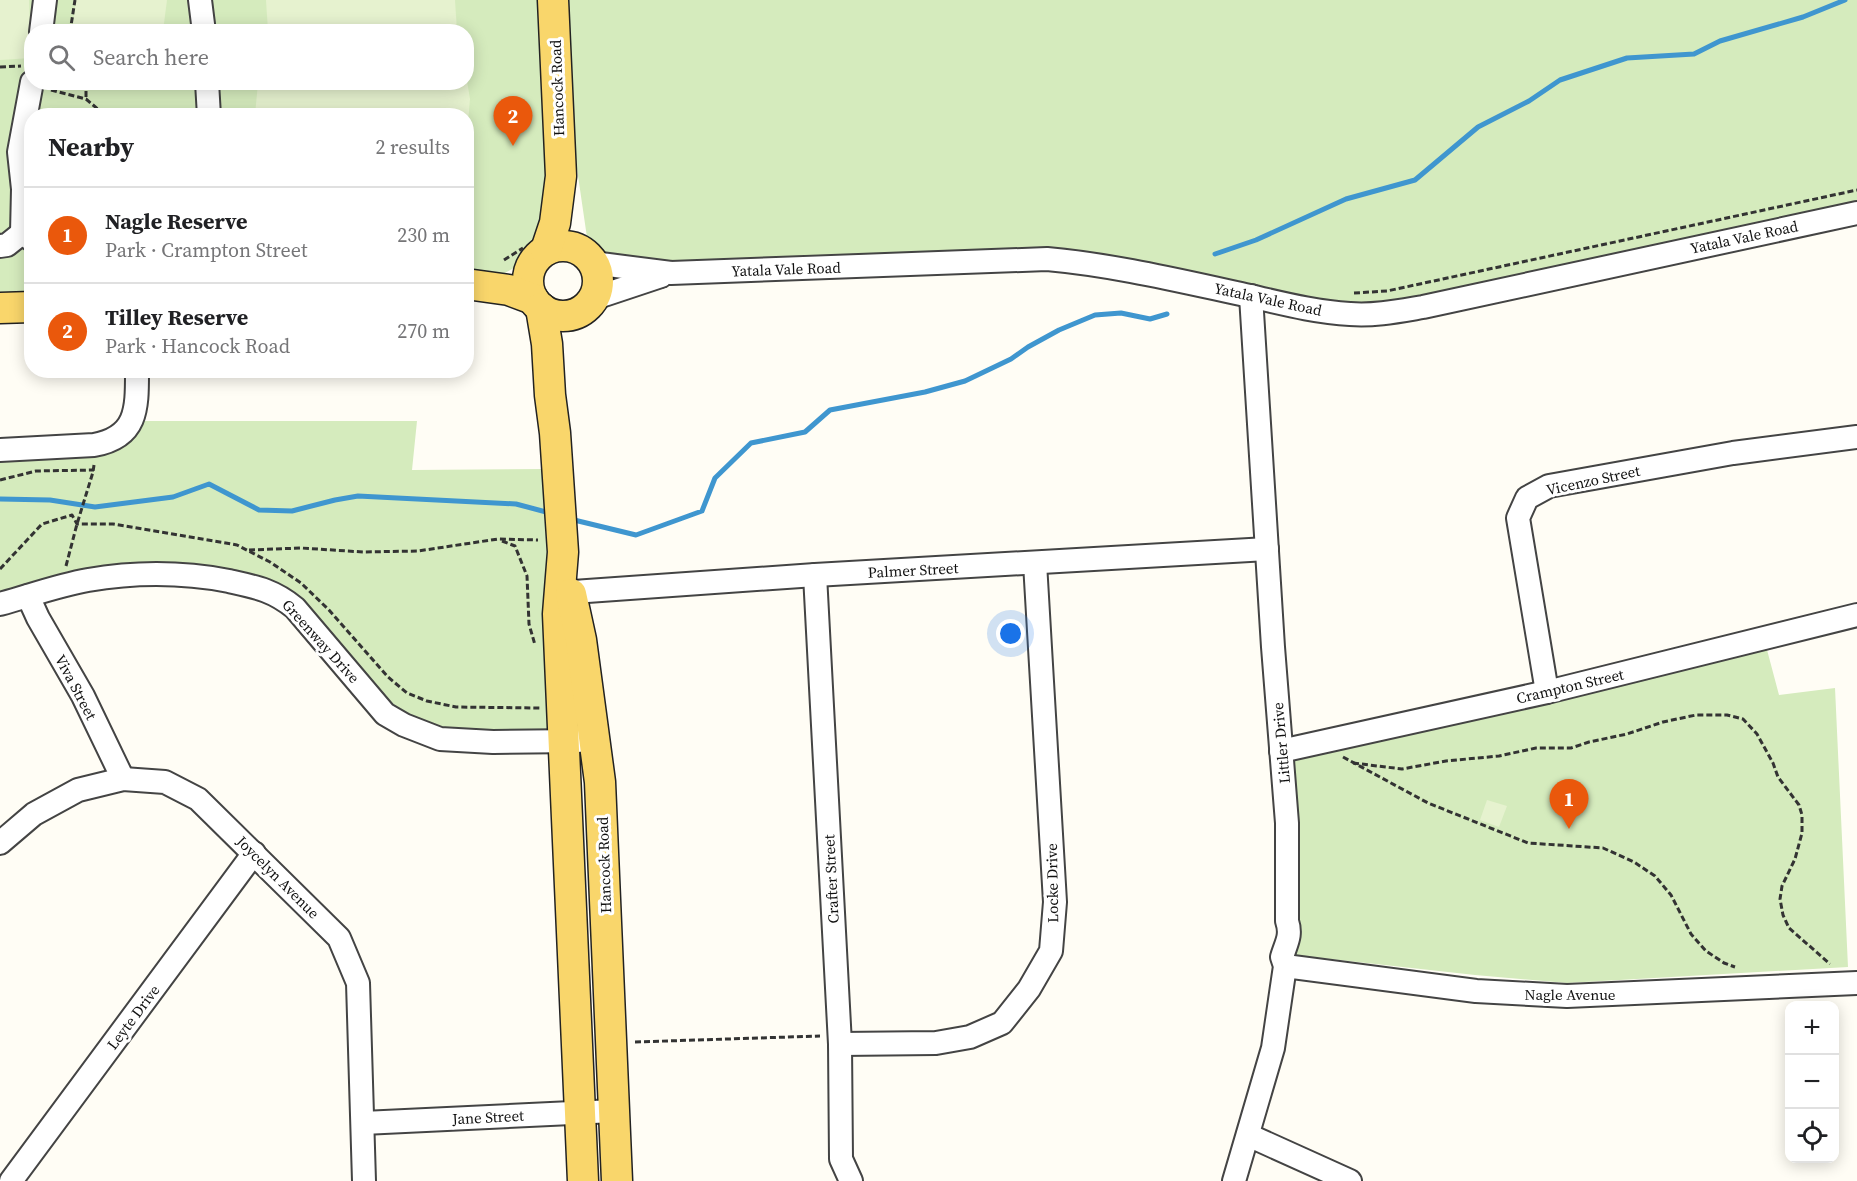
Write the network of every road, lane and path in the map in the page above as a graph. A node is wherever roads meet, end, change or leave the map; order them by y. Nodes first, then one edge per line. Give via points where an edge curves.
1 (45, 0) edge
2 (75, 0) edge
3 (554, 0) edge
4 (42, 24) edge
5 (71, 24) edge
6 (0, 67) edge
7 (24, 75) edge
8 (28, 90) edge
9 (63, 90) edge
10 (86, 90) edge
11 (207, 90) edge
12 (86, 99) junction
13 (97, 108) edge
14 (209, 108) edge
15 (9, 147) edge
16 (561, 176) junction
17 (1857, 190) edge
18 (24, 208) edge
19 (1857, 213) edge
20 (24, 237) edge
21 (0, 246) edge
22 (540, 255) junction
23 (587, 257) junction
24 (671, 273) junction
25 (474, 282) edge
26 (474, 285) edge
27 (1352, 293) dead end
28 (1251, 297) junction
29 (537, 303) junction
30 (584, 306) junction
31 (24, 307) edge
32 (0, 308) edge
33 (136, 378) edge
34 (555, 433) junction
35 (1857, 437) edge
36 (94, 446) junction
37 (0, 450) edge
38 (94, 470) junction
39 (0, 480) edge
40 (561, 531) junction
41 (498, 539) junction
42 (1267, 549) junction
43 (247, 550) dead end
44 (1035, 563) junction
45 (66, 566) dead end
46 (814, 575) junction
47 (565, 593) junction
48 (28, 596) junction
49 (0, 604) edge
50 (1857, 615) edge
51 (560, 657) junction
52 (1547, 692) junction
53 (1329, 740) junction
54 (595, 741) junction
55 (564, 742) junction
56 (1281, 751) junction
57 (1353, 763) junction
58 (123, 779) junction
59 (0, 843) edge
60 (254, 854) junction
61 (1285, 966) junction
62 (1735, 967) dead end
63 (1855, 983) edge
64 (840, 1040) junction
65 (630, 1042) dead end
66 (614, 1111) junction
67 (580, 1112) junction
68 (363, 1123) junction
69 (1248, 1135) junction
70 (11, 1181) edge
71 (364, 1181) edge
72 (584, 1181) edge
73 (617, 1181) edge
74 (851, 1181) edge
75 (1234, 1181) edge
76 (1350, 1181) edge

1 - 4 street
2 - 5 path
3 - 16 main road, Hancock Road
6 - 7 path
8 - 15 street
9 - 12 path
10 - 12 path
11 - 14 street
12 - 13 path
15 - 18 street
16 - 22 main road, Hancock Road via 555,223
16 - 23 main road, Hancock Road
17 - 27 path via 1387,291
19 - 28 street, Yatala Vale Road via 1381,314 1317,311
20 - 21 street
22 - 23 main road via 566,246
22 - 25 main road
22 - 29 main road via 528,276
23 - 24 street, Yatala Vale Road
23 - 30 main road via 597,273 597,284
24 - 28 street, Yatala Vale Road via 1047,259 1106,266
24 - 30 street, Yatala Vale Road
26 - 29 main road via 518,292
28 - 42 street, Littler Drive
29 - 30 main road via 558,315
29 - 34 main road, Hancock Road via 547,344
30 - 34 main road, Hancock Road via 563,347 561,410
31 - 32 main road
33 - 36 street via 136,399 128,430 120,438
34 - 40 main road, Hancock Road
35 - 52 street, Vicenzo Street via 1733,453 1549,486 1527,498 1518,518
36 - 37 street
36 - 38 path
38 - 39 path via 36,471
38 - 45 path
40 - 41 path
40 - 47 main road, Hancock Road
41 - 43 path via 418,551
41 - 51 path via 515,546 527,576 532,640 539,654
42 - 44 street, Palmer Street
42 - 56 street, Littler Drive
44 - 46 street, Palmer Street
44 - 64 street, Locke Drive via 1055,902 1051,951 1029,989 1002,1023 970,1036 936,1043
46 - 47 street, Palmer Street
46 - 64 street, Crafter Street
47 - 51 main road, Hancock Road via 558,614
47 - 54 main road, Hancock Road via 581,640
48 - 49 street, Greenway Drive
48 - 55 street, Greenway Drive via 87,580 173,573 255,587 280,595 295,608 385,714 405,725 440,739
48 - 58 street, Viva Street
50 - 52 street, Crampton Street
51 - 55 main road, Hancock Road
52 - 53 street, Crampton Street
53 - 56 street, Crampton Street
53 - 57 path via 1336,753
54 - 55 street, Greenway Drive
54 - 66 main road, Hancock Road
55 - 67 main road, Hancock Road
56 - 61 street, Littler Drive via 1290,930 1282,957
57 - 62 path via 1428,803 1528,843 1603,848 1635,862 1655,876 1671,895 1706,951
57 - 63 path via 1402,769 1536,748 1571,748 1696,715 1743,719 1757,734 1802,815 1795,859 1782,886 1783,915 1801,941
58 - 59 street, Joycelyn Avenue via 78,790 33,814
58 - 60 street, Joycelyn Avenue via 165,782 198,799
60 - 68 street, Joycelyn Avenue via 339,938 358,983
60 - 70 street, Leyte Drive
61 - 63 street, Nagle Avenue via 1476,991 1568,996
61 - 69 street, Littler Drive via 1273,1048
64 - 65 path
64 - 74 street, Crafter Street via 842,1158
66 - 67 street, Jane Street
66 - 73 main road, Hancock Road
67 - 68 street, Jane Street
67 - 72 main road, Hancock Road
68 - 71 street, Joycelyn Avenue
69 - 75 street, Littler Drive
69 - 76 street

